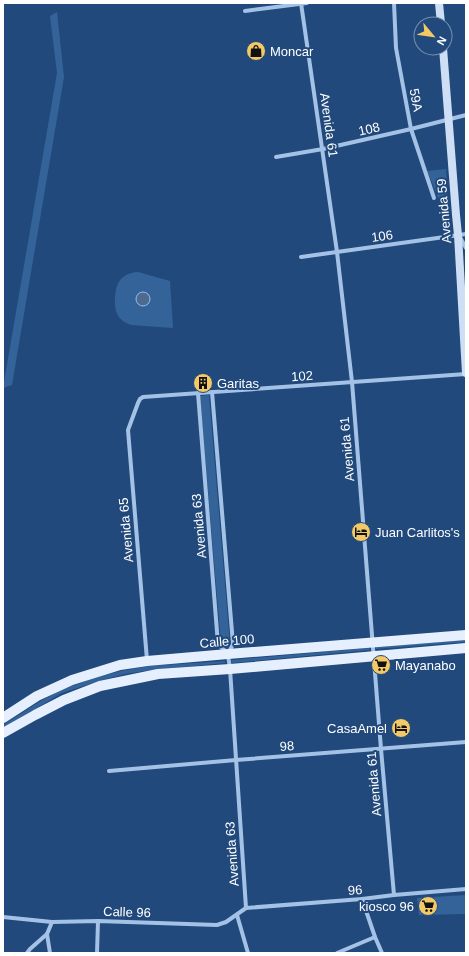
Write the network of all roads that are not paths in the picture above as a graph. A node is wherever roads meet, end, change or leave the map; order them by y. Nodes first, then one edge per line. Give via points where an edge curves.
1 (308, 3) edge
2 (394, 3) edge
3 (440, 3) edge
4 (301, 4) edge
5 (245, 11) dead end
6 (441, 16) edge
7 (444, 56) edge
8 (466, 115) edge
9 (449, 119) junction
10 (411, 129) junction
11 (323, 149) junction
12 (276, 157) dead end
13 (434, 198) dead end
14 (462, 234) edge
15 (466, 248) edge
16 (337, 252) junction
17 (301, 257) dead end
18 (466, 374) edge
19 (352, 382) junction
20 (212, 392) junction
21 (198, 393) junction
22 (140, 399) joint
23 (466, 635) edge
24 (373, 642) junction
25 (466, 648) edge
26 (228, 654) junction
27 (373, 657) junction
28 (147, 661) junction
29 (230, 669) junction
30 (3, 718) edge
31 (3, 733) edge
32 (466, 742) edge
33 (381, 749) junction
34 (236, 760) junction
35 (109, 771) dead end
36 (466, 889) edge
37 (394, 895) junction
38 (362, 899) junction
39 (246, 908) junction
40 (237, 915) junction
41 (3, 917) edge
42 (98, 921) junction
43 (52, 922) junction
44 (47, 934) junction
45 (375, 937) junction
46 (27, 953) edge
47 (50, 953) edge
48 (97, 953) edge
49 (248, 953) edge
50 (337, 953) edge
51 (382, 953) edge

1 - 4 street
2 - 10 street, 59A via 396,48
3 - 6 street
4 - 5 street
4 - 11 street, Avenida 61
7 - 9 street, Avenida 59
8 - 9 street, 108
9 - 10 street, 108
9 - 14 street, Avenida 59 via 456,215
10 - 11 street, 108
10 - 13 street, 59A
11 - 12 street, 108
11 - 16 street, Avenida 61
14 - 15 street
14 - 16 street, 106
14 - 18 street, Avenida 59
16 - 17 street, 106
16 - 19 street, Avenida 61
18 - 19 street, 102
19 - 20 street, 102
19 - 24 street, Avenida 61
20 - 21 street, 102
20 - 26 street, Avenida 63 via 233,644
21 - 22 street, 102
21 - 26 street, Avenida 63 via 218,644
22 - 28 street, Avenida 65 via 128,430
23 - 24 main road, Calle 100
24 - 26 main road, Calle 100
24 - 27 street, Avenida 61
25 - 27 main road
26 - 28 main road, Calle 100
26 - 29 street, Avenida 63
27 - 29 main road
27 - 33 street, Avenida 61
28 - 30 main road, Calle 100 via 120,665 72,680 37,696
29 - 31 main road via 158,674 100,686 64,700
29 - 34 street, Avenida 63
32 - 33 street, 98
33 - 34 street, 98
33 - 37 street, Avenida 61
34 - 35 street, 98
34 - 39 street, Avenida 63
36 - 37 street, 96
37 - 38 street, 96
38 - 39 street, 96
38 - 45 street
39 - 40 street, Calle 96
40 - 42 street, Calle 96 via 216,925
40 - 49 street
41 - 43 street, Calle 96
42 - 43 street, Calle 96
42 - 48 street
43 - 44 street
44 - 46 street
44 - 47 street
45 - 50 street
45 - 51 street

